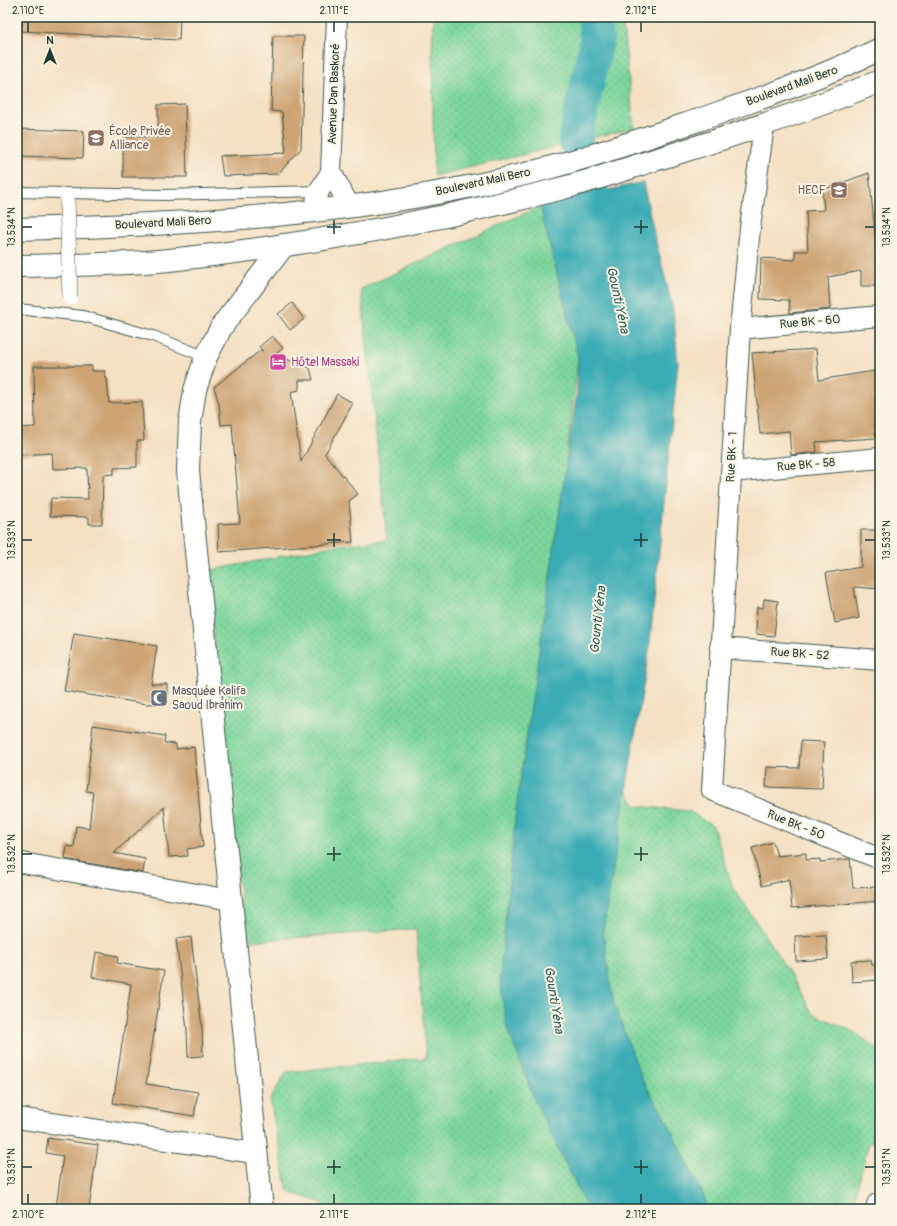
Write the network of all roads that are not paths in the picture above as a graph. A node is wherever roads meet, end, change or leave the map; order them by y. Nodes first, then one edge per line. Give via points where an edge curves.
1 (337, 17) edge
2 (880, 49) edge
3 (880, 81) edge
4 (764, 125) junction
5 (331, 172) junction
6 (319, 191) junction
7 (17, 192) edge
8 (67, 200) dead end
9 (350, 207) junction
10 (313, 212) junction
11 (17, 229) edge
12 (284, 245) junction
13 (17, 266) edge
14 (70, 297) dead end
15 (17, 309) edge
16 (880, 316) edge
17 (740, 329) junction
18 (206, 357) junction
19 (880, 458) edge
20 (731, 472) junction
21 (720, 648) junction
22 (880, 660) edge
23 (712, 790) joint
24 (880, 860) edge
25 (17, 862) edge
26 (231, 900) junction
27 (17, 1118) edge
28 (256, 1153) junction
29 (262, 1209) edge

1 - 5 street, Avenue Dan Baskoré
2 - 9 main road, Boulevard Mali Bero via 836,70 598,155 499,180
3 - 4 main road, Boulevard Mali Bero
4 - 12 main road, Boulevard Mali Bero via 565,188 371,232
4 - 17 street, Rue BK - 1
5 - 6 street
5 - 9 street
6 - 7 lane via 162,195
6 - 10 street
8 - 14 street, bridge
9 - 10 main road, Boulevard Mali Bero
10 - 11 main road, Boulevard Mali Bero via 164,225
12 - 13 main road, Boulevard Mali Bero via 166,260
12 - 18 main road via 222,326
15 - 18 lane via 83,316 153,336
16 - 17 street, Rue BK - 60
17 - 20 street, Rue BK - 1
18 - 26 main road via 195,390 190,422 188,471
19 - 20 street, Rue BK - 58
20 - 21 street, Rue BK - 1
21 - 22 street, Rue BK - 52
21 - 23 street, Rue BK - 1
23 - 24 street, Rue BK - 50
25 - 26 street
26 - 28 main road
27 - 28 street
28 - 29 main road

